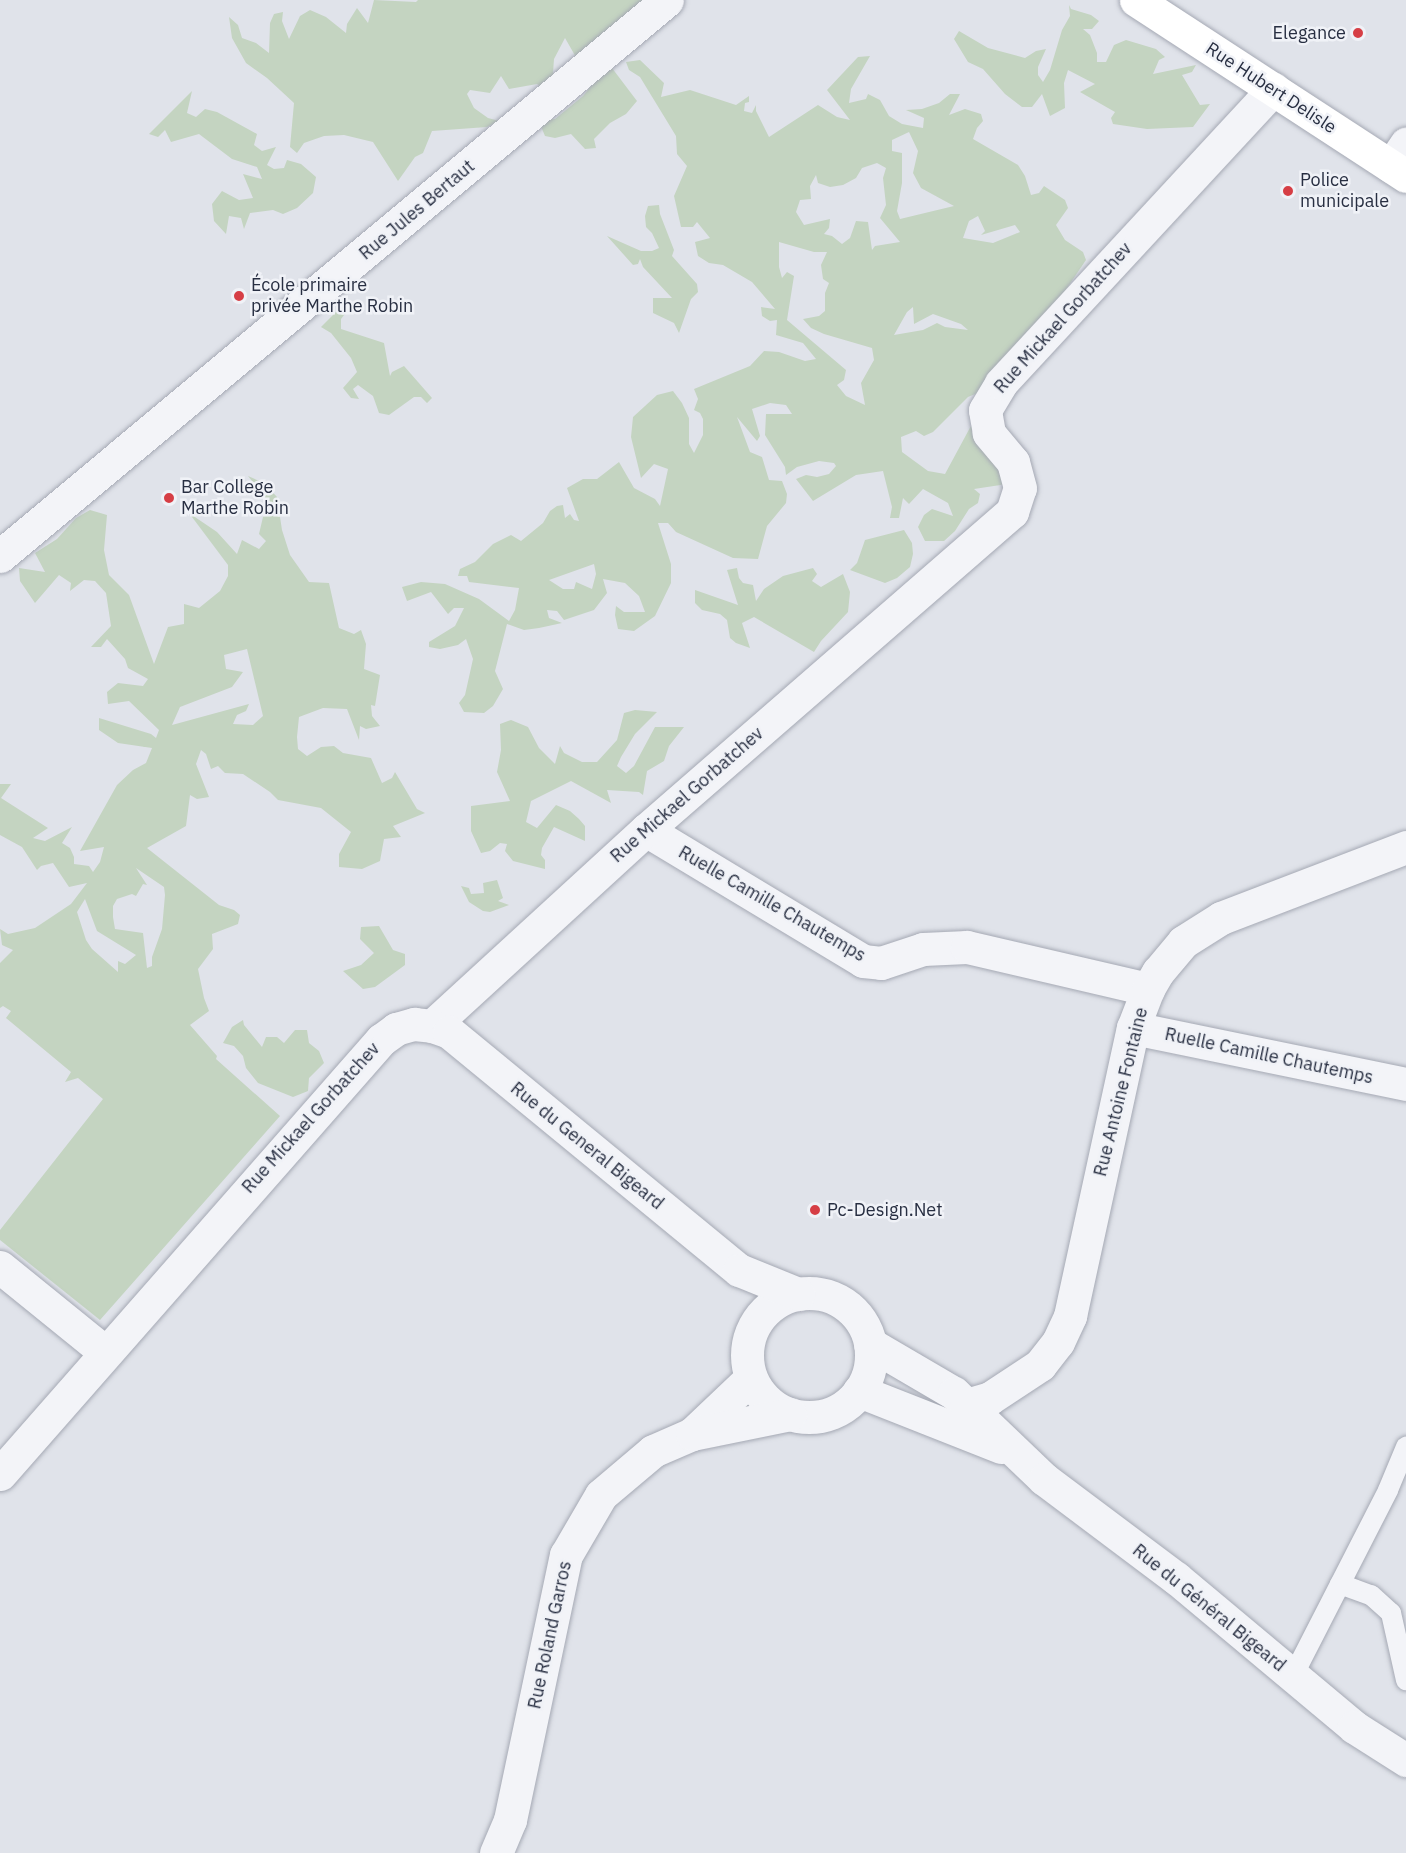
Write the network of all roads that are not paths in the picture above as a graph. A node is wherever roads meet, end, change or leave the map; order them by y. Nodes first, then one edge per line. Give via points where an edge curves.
1 (667, 0) edge
2 (1136, 0) edge
3 (1273, 89) junction
4 (1401, 162) edge
5 (0, 556) edge
6 (646, 830) junction
7 (1406, 847) edge
8 (1148, 989) junction
9 (432, 1026) junction
10 (1133, 1028) junction
11 (1406, 1084) edge
12 (0, 1267) edge
13 (740, 1270) junction
14 (798, 1294) junction
15 (761, 1315) junction
16 (870, 1344) junction
17 (105, 1352) junction
18 (751, 1378) junction
19 (859, 1391) junction
20 (966, 1405) junction
21 (790, 1414) junction
22 (692, 1434) junction
23 (1406, 1447) edge
24 (1014, 1452) junction
25 (1406, 1471) edge
26 (0, 1474) edge
27 (1388, 1490) junction
28 (1340, 1584) junction
29 (1293, 1676) junction
30 (1406, 1680) edge
31 (1406, 1760) edge
32 (496, 1853) edge

1 - 5 street, Rue Jules Bertaut
2 - 3 main road, Rue Hubert Delisle
3 - 4 main road, Rue Hubert Delisle
3 - 6 street, Rue Mickael Gorbatchev via 1001,382 985,410 989,433 1013,462 1020,488 1012,512
6 - 8 street, Ruelle Camille Chautemps via 863,961 881,963 923,949 967,947
6 - 9 street, Rue Mickael Gorbatchev
7 - 8 street, Rue Antoine Fontaine via 1221,918 1183,942
8 - 10 street, Rue Antoine Fontaine
9 - 13 street, Rue du General Bigeard via 449,1032
9 - 17 street, Rue Mickael Gorbatchev via 414,1024 396,1029 381,1040
10 - 11 street, Ruelle Camille Chautemps
10 - 20 street, Rue Antoine Fontaine via 1070,1316 1058,1342 1040,1365 990,1398
12 - 17 street
13 - 14 street, Rue du General Bigeard
13 - 15 street, Rue du General Bigeard
14 - 15 street via 784,1298
14 - 16 street via 818,1293 853,1310
15 - 18 street via 747,1345
16 - 19 street via 871,1361
16 - 20 street, Rue du Général Bigeard via 954,1393
17 - 26 street, Rue Mickael Gorbatchev
18 - 21 street via 760,1394
18 - 22 street, Rue Roland Garros
19 - 21 street via 833,1412 812,1416
19 - 24 street, Rue du Général Bigeard
20 - 24 street, Rue du Général Bigeard
21 - 22 street, Rue Roland Garros
22 - 32 street, Rue Roland Garros via 653,1451 601,1495 566,1555 510,1820
23 - 27 lane
24 - 29 street, Rue du Général Bigeard via 1176,1578
25 - 27 lane
27 - 28 lane
28 - 29 lane
28 - 30 lane via 1371,1595 1391,1613
29 - 31 street, Rue du Général Bigeard via 1354,1726

